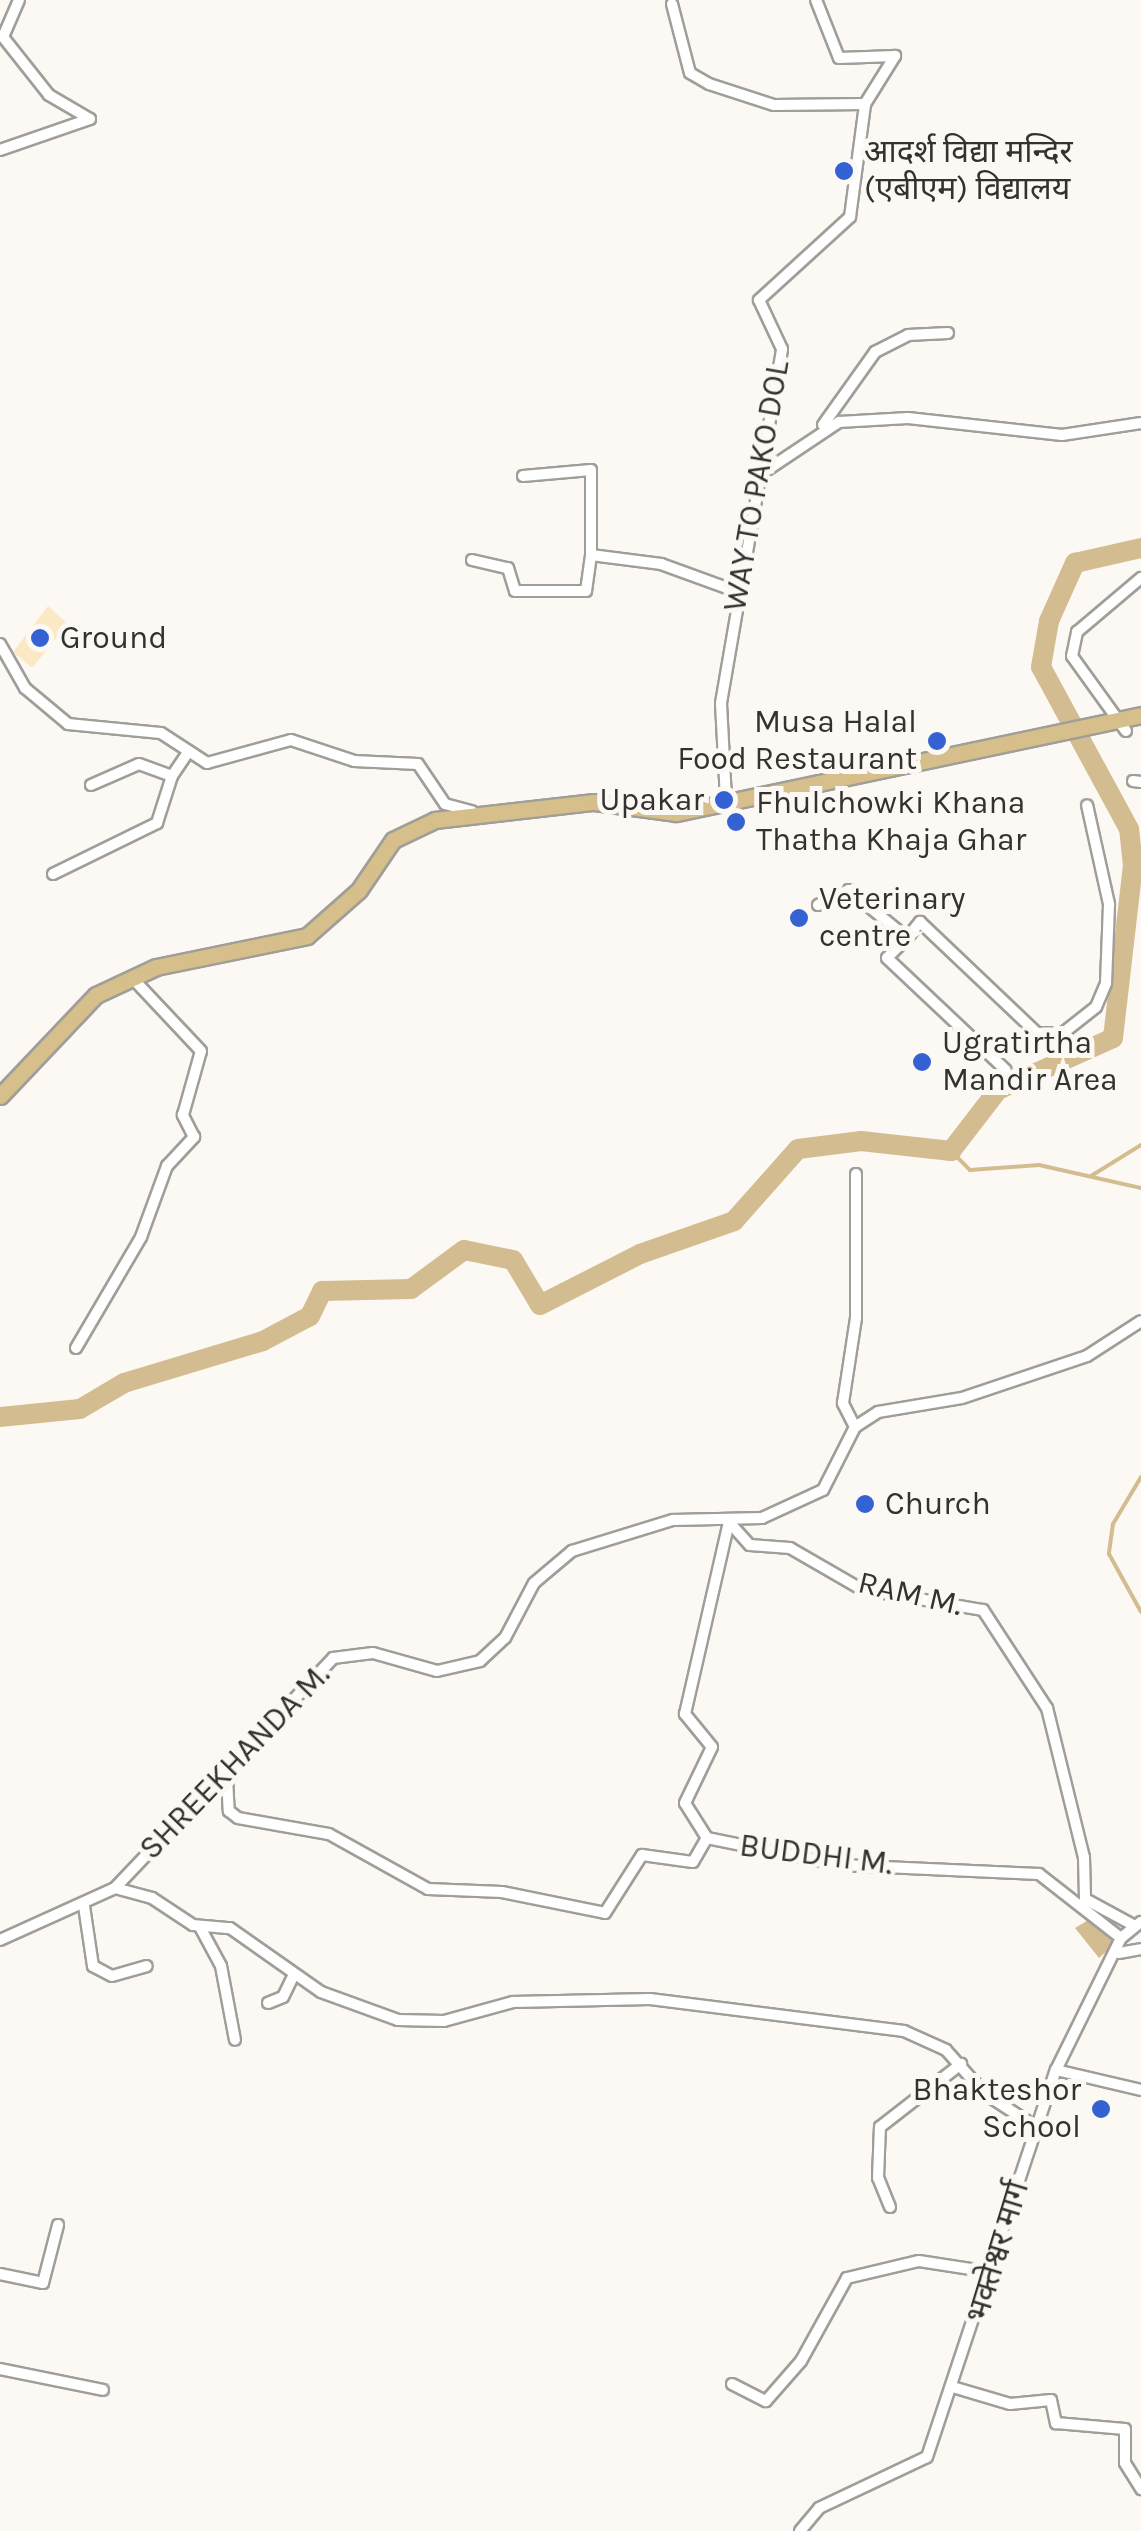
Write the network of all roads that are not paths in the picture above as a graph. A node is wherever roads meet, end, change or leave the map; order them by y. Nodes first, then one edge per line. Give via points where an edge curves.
1 (19, 0) edge
2 (816, 0) edge
3 (672, 4) dead end
4 (866, 104) junction
5 (0, 150) edge
6 (948, 332) dead end
7 (1141, 423) edge
8 (822, 426) junction
9 (762, 474) junction
10 (523, 476) dead end
11 (591, 555) junction
12 (472, 560) dead end
13 (1141, 578) edge
14 (738, 592) junction
15 (0, 644) edge
16 (1141, 715) edge
17 (1118, 723) junction
18 (188, 752) junction
19 (172, 776) junction
20 (91, 785) dead end
21 (726, 799) junction
22 (1086, 805) dead end
23 (472, 811) junction
24 (52, 874) dead end
25 (818, 905) dead end
26 (907, 938) junction
27 (134, 980) junction
28 (1006, 1070) dead end
29 (0, 1096) edge
30 (856, 1174) dead end
31 (1141, 1321) edge
32 (76, 1348) dead end
33 (855, 1427) junction
34 (729, 1522) junction
35 (226, 1778) junction
36 (706, 1838) junction
37 (115, 1888) junction
38 (84, 1906) junction
39 (1137, 1923) edge
40 (200, 1927) junction
41 (1120, 1938) junction
42 (0, 1940) edge
43 (1141, 1949) edge
44 (1119, 1953) junction
45 (148, 1966) dead end
46 (294, 1974) junction
47 (268, 2003) dead end
48 (235, 2040) dead end
49 (960, 2064) junction
50 (1056, 2070) junction
51 (1141, 2090) edge
52 (1038, 2129) junction
53 (890, 2207) dead end
54 (58, 2225) dead end
55 (990, 2272) junction
56 (0, 2274) edge
57 (0, 2368) edge
58 (732, 2384) dead end
59 (956, 2388) junction
60 (103, 2390) dead end
61 (1141, 2489) edge
62 (800, 2531) edge

1 - 5 street via 2,37 49,95 90,119
2 - 4 street, WAY TO PAKO DOL via 839,58 896,56
3 - 4 street via 690,73 709,84 774,105
4 - 9 street, WAY TO PAKO DOL via 850,217 759,300 782,349
6 - 8 street via 908,336 875,352
7 - 8 street via 1062,435 908,418
8 - 9 street
9 - 14 street, WAY TO PAKO DOL
10 - 11 street via 591,470
11 - 12 street via 586,591 515,591 508,568
11 - 14 street via 662,564
13 - 17 street via 1086,622 1072,656
14 - 21 street, WAY TO PAKO DOL via 722,703
15 - 18 street via 25,688 68,724 161,733
16 - 17 main road
17 - 21 main road
18 - 19 street
18 - 23 street via 206,763 291,740 354,761 418,764 446,804
19 - 20 street via 139,764
19 - 24 street via 156,824
21 - 23 main road via 676,813 594,802
22 - 26 street via 1108,939 1106,983 1081,1024 1037,1033 920,922
23 - 27 main road via 402,831 359,890 307,936 156,967
25 - 26 street via 849,890
26 - 28 street via 888,958
27 - 29 main road via 60,1023
27 - 32 street via 201,1051 183,1116 194,1136 167,1166 141,1238
30 - 33 street via 856,1318 843,1403
31 - 33 street via 1087,1356 962,1398 878,1412
33 - 34 street, SHREEKHANDA M. via 823,1490
34 - 35 street, SHREEKHANDA M. via 673,1520 572,1551 534,1583 504,1638 480,1660 437,1670 374,1653 333,1658
34 - 36 street via 685,1714 712,1747 685,1803
34 - 39 street, RAM M. via 750,1545 790,1548 861,1589 983,1610 1047,1708 1084,1857 1085,1899
35 - 36 street, BUDDHI M. via 229,1810 238,1818 329,1834 428,1889 502,1892 605,1913 642,1855 693,1862
35 - 37 street, SHREEKHANDA M.
36 - 41 street, BUDDHI M. via 840,1865 1039,1874
37 - 38 street, SHREEKHANDA M.
37 - 40 street
38 - 42 street, SHREEKHANDA M.
38 - 45 street via 93,1966 112,1976
39 - 41 street
40 - 46 street via 230,1928
40 - 48 street via 222,1966
41 - 44 street, भक्तेश्वर मार्ग
43 - 44 street
44 - 50 street, भक्तेश्वर मार्ग
46 - 47 street via 283,1998
46 - 49 street via 398,2020 444,2021 513,2002 650,1998 883,2026 923,2037
49 - 52 street via 984,2093
49 - 53 street via 880,2127 878,2178
50 - 51 street
50 - 52 street, भक्तेश्वर मार्ग
52 - 55 street, भक्तेश्वर मार्ग
54 - 56 street via 43,2284
55 - 58 street via 919,2261 847,2278 802,2361 766,2401
55 - 59 street, भक्तेश्वर मार्ग
57 - 60 street
59 - 61 street via 1010,2404 1050,2400 1056,2423 1125,2429 1126,2462
59 - 62 street, भक्तेश्वर मार्ग via 927,2457 818,2508

